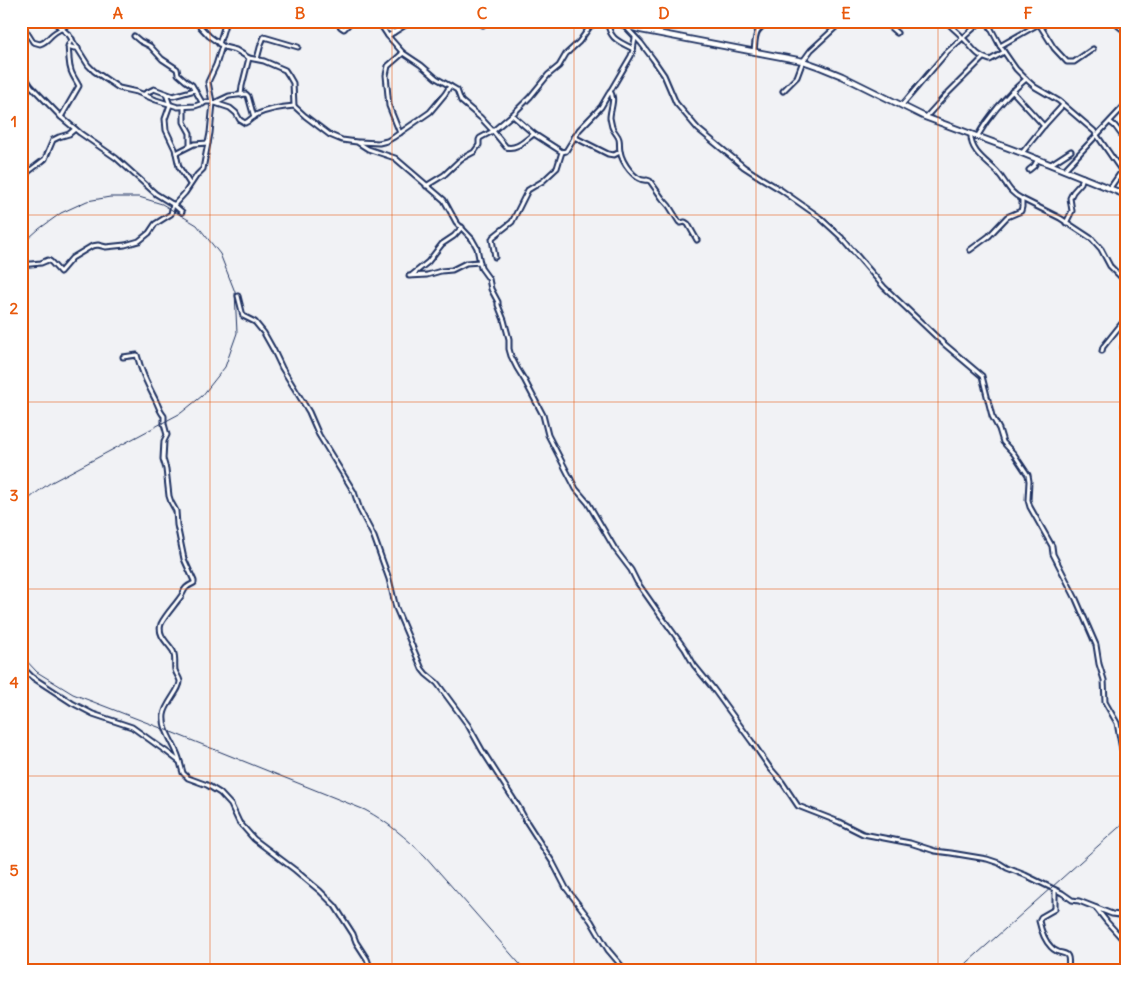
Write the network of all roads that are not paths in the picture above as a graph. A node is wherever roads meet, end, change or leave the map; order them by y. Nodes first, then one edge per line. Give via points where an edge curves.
1 (52, 21) edge
2 (70, 21) edge
3 (195, 21) edge
4 (226, 21) edge
5 (335, 21) edge
6 (352, 21) edge
7 (378, 21) edge
8 (412, 21) edge
9 (478, 21) edge
10 (488, 21) edge
11 (594, 21) edge
12 (598, 21) edge
13 (604, 21) edge
14 (663, 21) edge
15 (770, 21) edge
16 (831, 21) edge
17 (845, 21) edge
18 (883, 21) edge
19 (946, 21) edge
20 (982, 21) edge
21 (987, 21) edge
22 (1044, 21) edge
23 (1112, 21) edge
24 (620, 23) edge
25 (21, 24) edge
26 (1039, 24) junction
27 (381, 25) junction
28 (590, 27) junction
29 (836, 27) junction
30 (59, 30) junction
31 (394, 32) junction
32 (1126, 32) edge
33 (656, 33) junction
34 (897, 33) dead end
35 (134, 36) dead end
36 (388, 36) junction
37 (635, 37) junction
38 (963, 38) junction
39 (72, 39) junction
40 (641, 43) junction
41 (220, 45) junction
42 (68, 46) junction
43 (1000, 46) junction
44 (298, 47) dead end
45 (78, 48) junction
46 (633, 49) junction
47 (1093, 49) dead end
48 (754, 51) junction
49 (1004, 52) junction
50 (403, 54) junction
51 (249, 58) junction
52 (983, 58) junction
53 (258, 59) junction
54 (803, 61) junction
55 (22, 72) edge
56 (1026, 79) junction
57 (450, 86) junction
58 (195, 90) junction
59 (610, 91) junction
60 (783, 91) dead end
61 (1012, 91) junction
62 (143, 94) junction
63 (166, 94) junction
64 (241, 95) junction
65 (213, 103) junction
66 (203, 104) junction
67 (1063, 104) junction
68 (1126, 104) edge
69 (170, 105) junction
70 (294, 106) junction
71 (901, 106) junction
72 (184, 107) junction
73 (512, 115) junction
74 (62, 117) junction
75 (254, 117) junction
76 (925, 117) junction
77 (1110, 122) junction
78 (1044, 126) junction
79 (75, 129) junction
80 (493, 131) junction
81 (400, 132) junction
82 (534, 134) junction
83 (971, 135) junction
84 (1097, 135) junction
85 (574, 137) junction
86 (977, 137) junction
87 (1126, 141) edge
88 (357, 142) junction
89 (208, 143) junction
90 (190, 146) junction
91 (1071, 151) dead end
92 (176, 152) junction
93 (562, 152) junction
94 (620, 152) junction
95 (1022, 153) junction
96 (1038, 159) junction
97 (1050, 164) junction
98 (1126, 165) edge
99 (1029, 170) dead end
100 (1064, 170) junction
101 (1121, 170) junction
102 (1126, 174) edge
103 (1083, 177) junction
104 (21, 182) edge
105 (190, 184) junction
106 (426, 186) junction
107 (1110, 188) junction
108 (1126, 195) edge
109 (1022, 199) junction
110 (173, 204) junction
111 (182, 212) dead end
112 (1066, 223) junction
113 (462, 227) junction
114 (697, 240) dead end
115 (970, 250) dead end
116 (495, 257) dead end
117 (480, 262) junction
118 (21, 265) edge
119 (1126, 282) edge
120 (238, 296) dead end
121 (1126, 318) edge
122 (1123, 322) junction
123 (1126, 327) edge
124 (1126, 334) edge
125 (1123, 348) dead end
126 (1102, 351) dead end
127 (123, 358) dead end
128 (21, 664) edge
129 (1126, 757) edge
130 (180, 762) junction
131 (1055, 890) junction
132 (1096, 907) junction
133 (1126, 916) edge
134 (1126, 943) edge
135 (371, 970) edge
136 (625, 970) edge
137 (1068, 970) edge

1 - 30 street
2 - 30 street
3 - 41 street
4 - 41 street
5 - 6 street via 344,29
7 - 27 street
8 - 31 street
9 - 10 street via 483,25
11 - 28 street
12 - 28 street
13 - 46 street via 615,39
14 - 33 street
15 - 48 street via 756,34
16 - 29 street
17 - 29 street
18 - 34 street
19 - 38 street
20 - 38 street
21 - 43 street
22 - 26 street
23 - 32 street
24 - 33 street
24 - 37 street
25 - 30 street via 37,44 45,42
26 - 43 street
26 - 47 street via 1067,62 1074,62
27 - 31 street
27 - 36 street
28 - 73 street via 559,66
29 - 54 street
30 - 39 street
31 - 36 street
33 - 48 street
35 - 58 street via 175,68
36 - 50 street
37 - 40 street
37 - 46 street
38 - 52 street
38 - 71 street
39 - 42 street
39 - 45 street
40 - 46 street
40 - 129 street via 664,75 676,103 698,129 744,167 818,216 884,287 982,376 992,416 1003,442 1028,476 1030,507 1052,546 1096,645 1105,701
41 - 51 street
41 - 65 street via 208,82
42 - 45 street
42 - 74 street via 69,66 79,86
43 - 49 street
44 - 53 street via 264,37
45 - 62 street via 94,71 119,88
46 - 59 street
48 - 54 street
49 - 52 street via 992,60
49 - 56 street
50 - 57 street
50 - 81 street via 388,66 386,75 389,106
51 - 53 street
51 - 64 street
52 - 76 street
53 - 70 street via 287,72 294,87
54 - 60 street via 797,77
54 - 71 street via 829,70
55 - 74 street via 31,86
56 - 61 street
56 - 67 street
57 - 80 street
57 - 81 street via 430,112
58 - 63 street via 175,96
58 - 66 street
59 - 85 street via 596,114
59 - 94 street via 613,97 611,122 619,138
61 - 78 street
61 - 86 street
62 - 63 street via 154,90
62 - 69 street
63 - 69 street
64 - 65 street
64 - 75 street via 247,95
65 - 66 street
65 - 75 street via 230,108 243,122 247,123
65 - 89 street
66 - 72 street
67 - 78 street
67 - 84 street
68 - 77 street
69 - 72 street
69 - 92 street via 165,127
70 - 75 street
70 - 88 street via 330,135
71 - 76 street
72 - 90 street
73 - 80 street
73 - 82 street
74 - 79 street
76 - 83 street
77 - 84 street
77 - 87 street
78 - 95 street
79 - 104 street via 53,140 45,159
79 - 110 street
80 - 82 street via 508,148 521,144
80 - 106 street via 479,139 474,152
81 - 88 street via 379,143
82 - 93 street
83 - 86 street
83 - 109 street via 971,143 977,151 1011,192
84 - 100 street
84 - 101 street
85 - 93 street
85 - 94 street via 608,154
86 - 95 street
88 - 106 street via 393,157
89 - 90 street
89 - 105 street via 204,169
90 - 92 street
91 - 97 street
92 - 105 street via 179,167
93 - 116 street via 557,168 528,190 512,222 493,238
94 - 114 street via 627,166 641,180 650,182 679,222 686,223
95 - 96 street
96 - 97 street
96 - 99 street
97 - 100 street
98 - 101 street
100 - 103 street
101 - 102 street
101 - 107 street
103 - 107 street
103 - 112 street via 1070,198 1072,211
105 - 110 street
106 - 113 street via 444,200
107 - 108 street
109 - 112 street
109 - 115 street via 1021,210 1007,217
110 - 111 street
110 - 118 street via 171,214 136,242 92,246 72,258 60,272 48,260
112 - 119 street via 1092,239 1110,266
113 - 117 street via 476,244
113 - 117 street via 410,276 427,276 466,263
117 - 131 street via 498,302 516,368 541,412 548,434 575,487 694,665 798,806 863,834 939,852 987,859
120 - 136 street via 243,316 264,333 354,492 376,541 396,608 424,671 468,725 564,884
121 - 122 street
122 - 123 street
122 - 126 street
124 - 125 street
127 - 130 street via 137,355 143,377 164,416 167,435 163,460 170,502 176,511 184,559 194,582 184,588 160,629 174,652 180,681 164,715 166,730
128 - 130 street via 32,677 66,699 93,714 130,726
130 - 135 street via 185,776 220,793 254,838 327,898 351,931
131 - 132 street via 1072,900
131 - 137 street via 1055,909 1039,921 1051,948 1067,955
132 - 133 street
132 - 134 street

